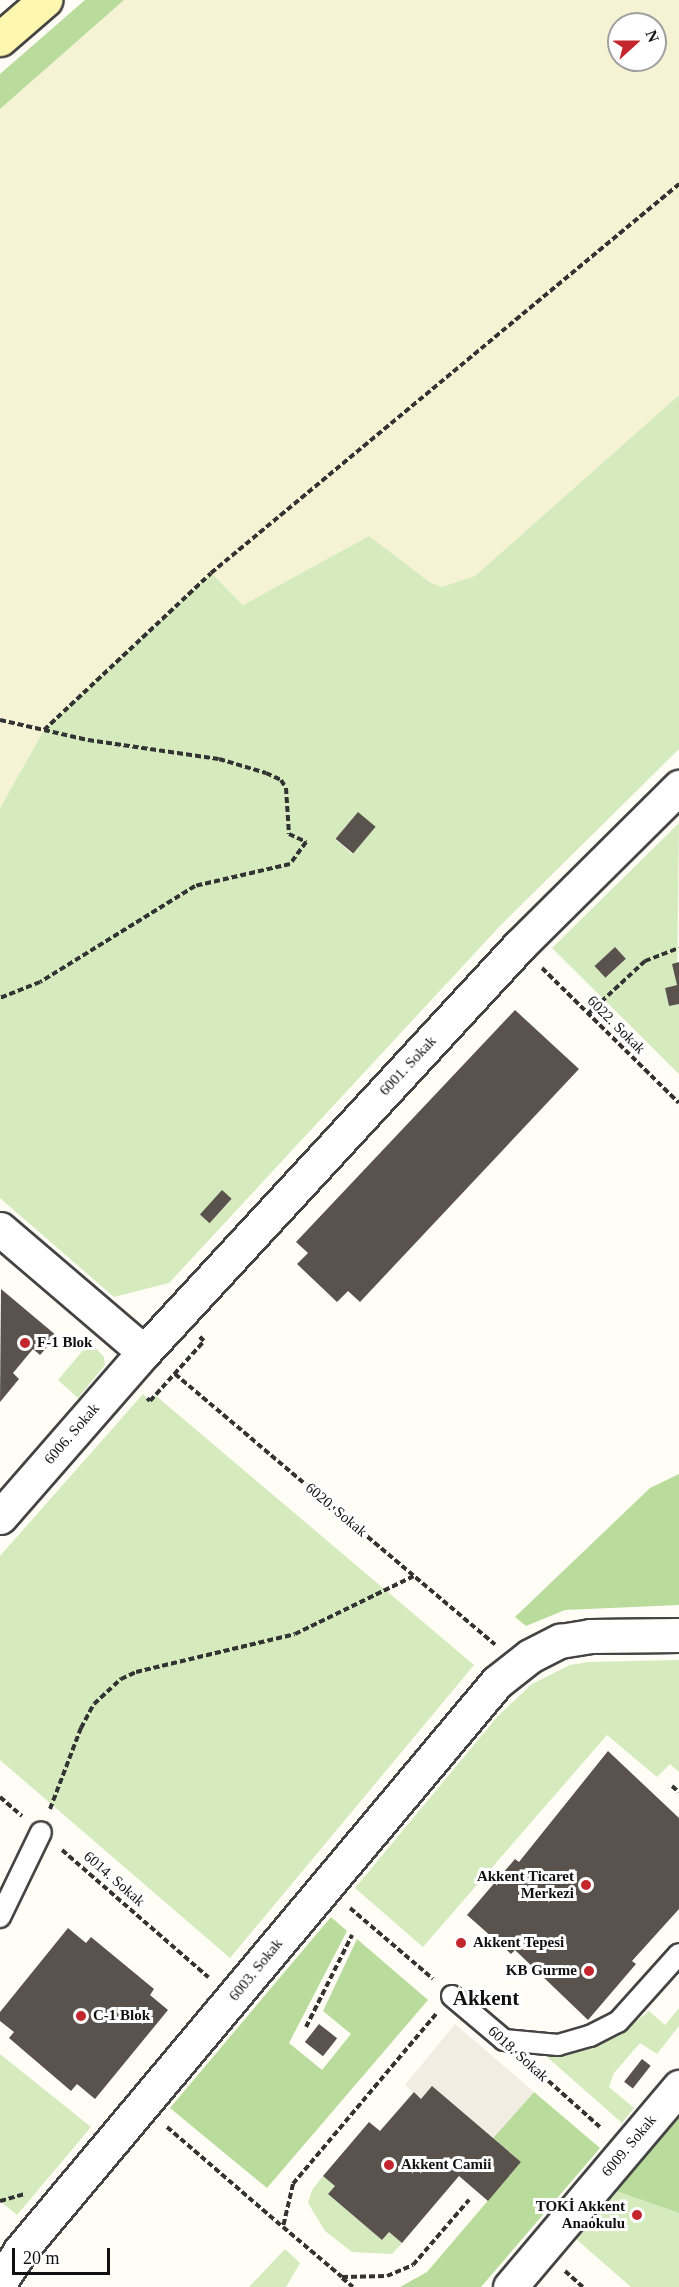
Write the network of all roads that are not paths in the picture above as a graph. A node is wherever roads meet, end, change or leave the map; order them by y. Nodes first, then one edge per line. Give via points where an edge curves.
1 (45, 0) edge
2 (0, 39) edge
3 (679, 787) edge
4 (0, 1229) edge
5 (144, 1352) junction
6 (0, 1517) edge
7 (679, 1635) edge
8 (41, 1832) road end
9 (0, 1917) edge
10 (679, 1954) edge
11 (452, 1995) road end
12 (679, 2087) edge
13 (0, 2282) edge
14 (510, 2287) edge

1 - 2 street
3 - 5 street, 6001. Sokak via 519,946
4 - 5 street
5 - 6 street, 6006. Sokak
7 - 13 street, 6003. Sokak via 575,1638 508,1654 462,1720 20,2251
8 - 9 lane
10 - 11 lane, 6018. Sokak via 629,2013 602,2031 558,2044 504,2040
12 - 14 street, 6009. Sokak

